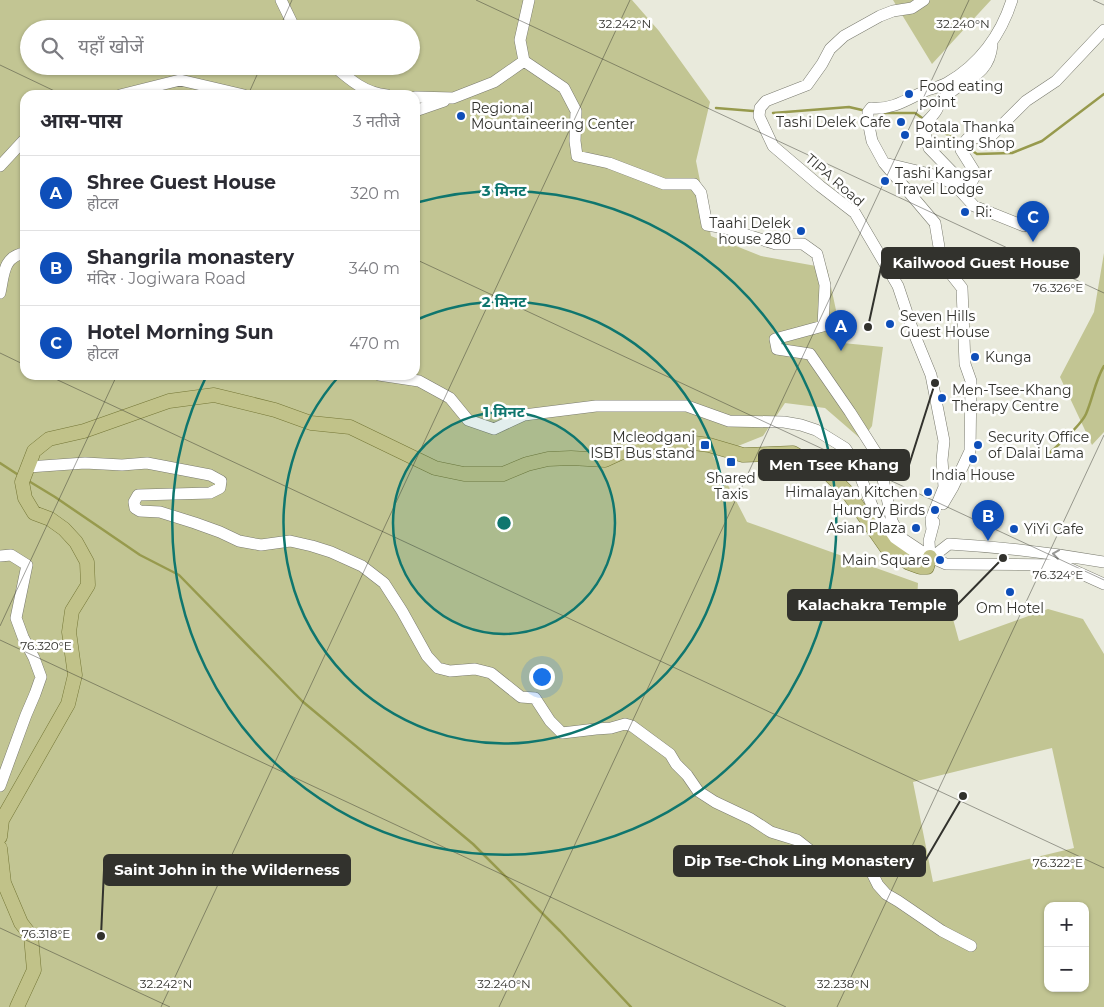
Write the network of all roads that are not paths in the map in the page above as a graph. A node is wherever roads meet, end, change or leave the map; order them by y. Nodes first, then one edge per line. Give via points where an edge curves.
1 (281, 0) edge
2 (529, 0) edge
3 (924, 0) edge
4 (1012, 0) edge
5 (291, 20) edge
6 (1104, 30) edge
7 (992, 42) junction
8 (524, 61) junction
9 (345, 75) edge
10 (140, 90) edge
11 (223, 90) edge
12 (368, 90) edge
13 (420, 97) edge
14 (453, 98) junction
15 (420, 109) edge
16 (20, 144) edge
17 (884, 164) junction
18 (0, 166) edge
19 (1024, 226) dead end
20 (20, 254) edge
21 (0, 293) edge
22 (412, 380) edge
23 (26, 474) junction
24 (932, 530) junction
25 (0, 556) edge
26 (930, 557) junction
27 (1104, 562) edge
28 (1104, 584) edge
29 (0, 786) edge
30 (0, 837) edge
31 (1, 853) edge
32 (971, 946) dead end
33 (17, 1007) edge

1 - 5 street
2 - 8 street via 520,40
3 - 24 street, TIPA Road via 912,8 880,16 844,36 830,49 807,85 766,101 758,116 773,146 855,213 898,286 931,375 944,440 944,487 931,519
4 - 7 street
6 - 7 street via 1056,81 1026,101 992,135 964,143 960,150 976,174 970,186 957,178 929,148 927,121 940,101 982,71 991,56
7 - 17 street via 979,58 945,84 895,106 871,108 868,121 872,142
8 - 14 street via 494,82
8 - 26 street via 564,88 576,111 577,156 609,163 664,184 694,184 701,193 707,225 776,244 803,244 817,254 825,285 823,326 775,339 778,349 810,354 878,456 892,521 900,537
9 - 12 street
10 - 11 street via 180,80
13 - 14 street
14 - 15 street
16 - 18 street
17 - 19 street via 934,175 954,184 974,206
17 - 24 street via 935,222 940,253 947,270 962,288 965,364 971,381 970,451 954,487 935,516
20 - 21 street via 15,254 6,264
22 - 26 street via 450,398 468,420 494,429 524,415 596,406 687,406 729,421 801,424 845,448 892,540 912,557 926,562
23 - 26 main road via 34,451 49,438 84,431 169,401 214,395 274,410 311,424 350,427 435,468 464,474 502,474 548,458 605,460 642,443 678,441 709,445 742,455 793,453 829,474 849,494 886,547 920,568 927,568
23 - 30 main road via 25,498 34,513 50,519 76,542 87,562 88,585 72,611 69,632 75,675 68,704 2,820
23 - 32 street via 85,463 147,463 210,475 221,481 220,488 210,493 138,495 135,508 160,512 239,541 261,545 290,541 305,544 362,566 384,584 427,656 438,668 450,671 475,668 492,673 521,697 535,698 562,733 625,724 632,726 670,754 698,791 771,832 797,840 810,851 864,865 886,894
24 - 26 street
25 - 29 street via 11,555 27,565 16,618 41,677
27 -> 26 street via 1004,547 949,544
26 - 28 street via 958,566 1062,565
31 - 33 main road via 4,883 21,923 31,936 34,970

